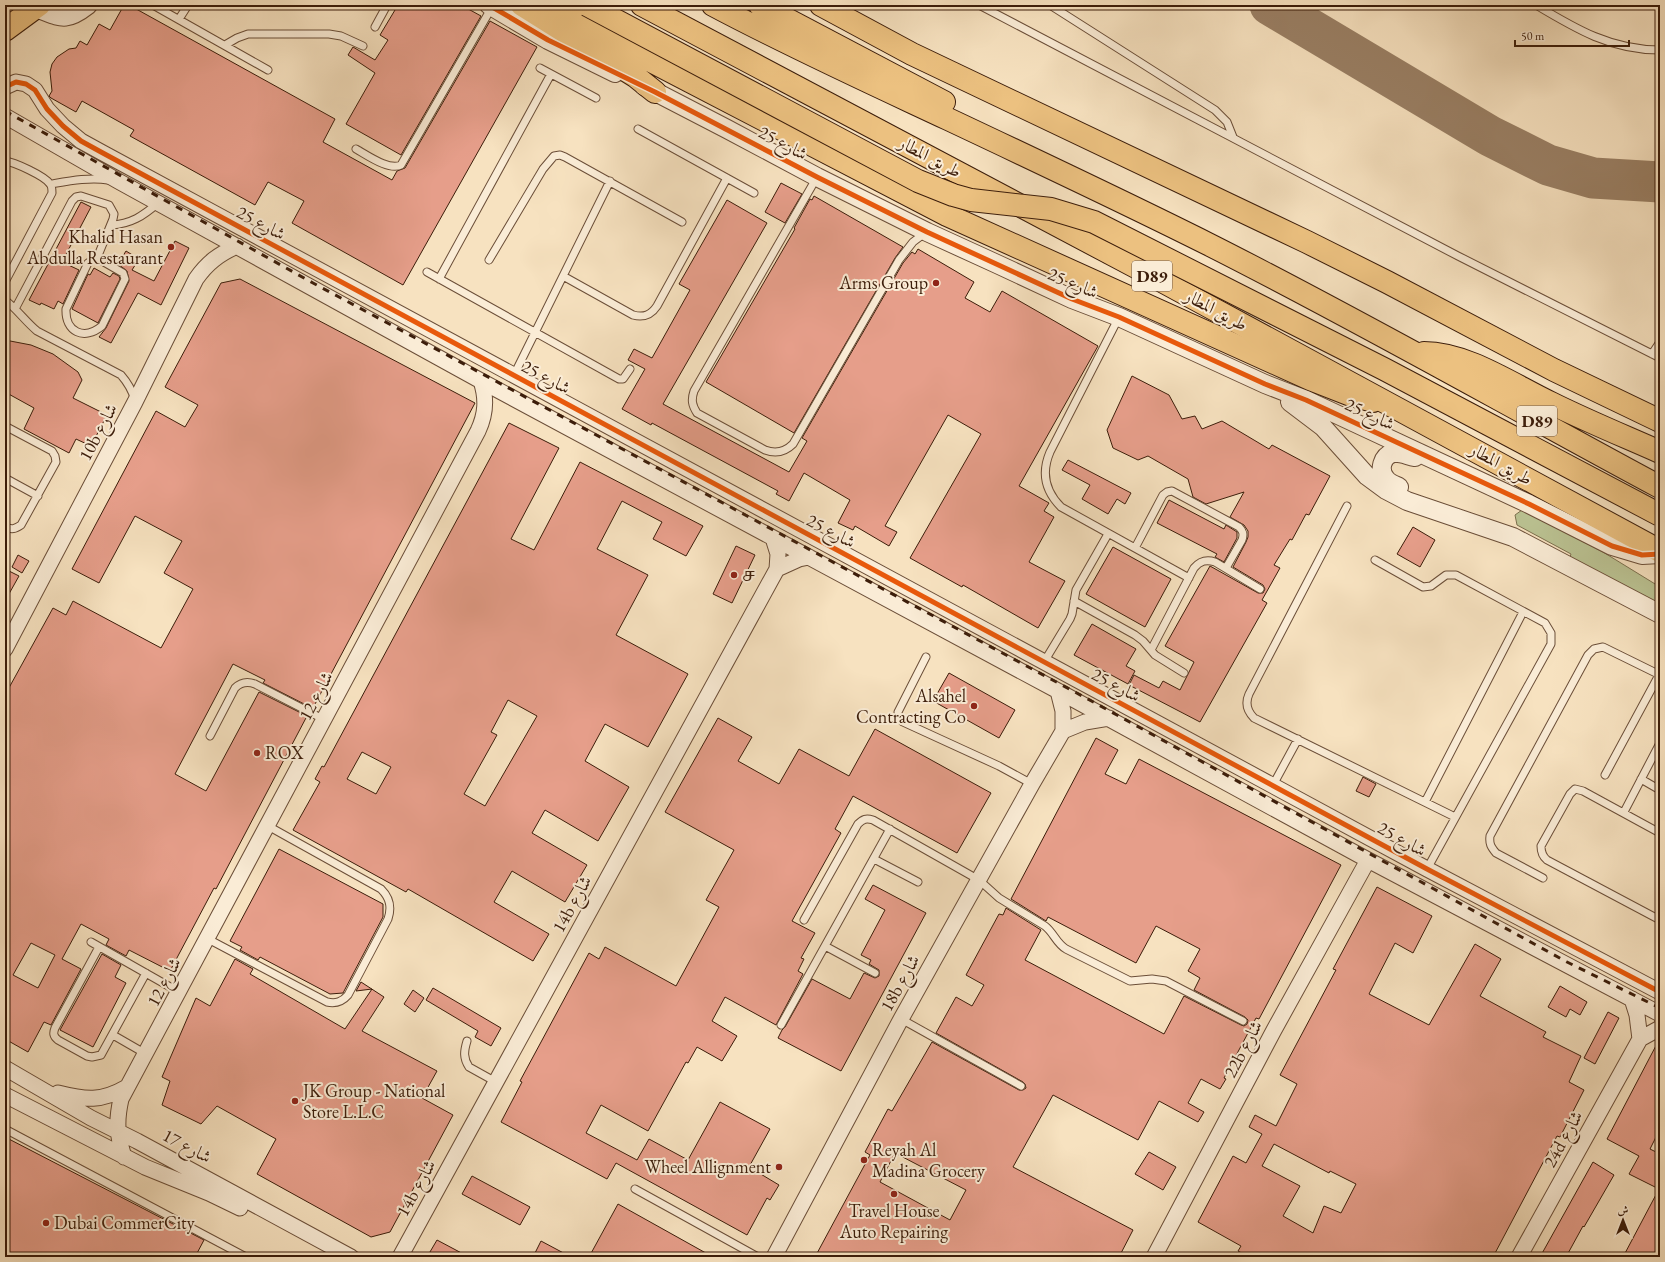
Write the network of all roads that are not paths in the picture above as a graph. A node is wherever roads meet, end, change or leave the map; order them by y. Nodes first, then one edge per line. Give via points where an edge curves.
1 (88, 5) edge
2 (153, 5) edge
3 (188, 5) edge
4 (387, 5) edge
5 (522, 5) edge
6 (550, 5) edge
7 (587, 5) edge
8 (642, 5) edge
9 (713, 5) edge
10 (760, 5) edge
11 (821, 5) edge
12 (979, 5) edge
13 (1050, 5) edge
14 (1536, 5) edge
15 (38, 6) edge
16 (490, 6) edge
17 (179, 19) junction
18 (375, 27) dead end
19 (5, 30) edge
20 (225, 46) junction
21 (364, 46) dead end
22 (1660, 50) edge
23 (540, 68) dead end
24 (268, 70) dead end
25 (551, 74) junction
26 (5, 87) edge
27 (655, 92) junction
28 (596, 98) dead end
29 (5, 116) edge
30 (638, 129) dead end
31 (1232, 137) junction
32 (356, 149) dead end
33 (101, 152) junction
34 (1031, 158) junction
35 (5, 161) edge
36 (100, 170) junction
37 (817, 177) junction
38 (727, 178) junction
39 (118, 181) junction
40 (610, 181) junction
41 (51, 184) junction
42 (754, 193) dead end
43 (158, 203) junction
44 (682, 222) dead end
45 (111, 225) junction
46 (927, 232) junction
47 (237, 246) junction
48 (97, 258) junction
49 (489, 260) dead end
50 (427, 272) dead end
51 (563, 276) junction
52 (440, 279) junction
53 (5, 282) edge
54 (5, 300) edge
55 (15, 308) junction
56 (1119, 317) junction
57 (535, 332) junction
58 (1660, 342) edge
59 (1415, 353) junction
60 (1652, 354) junction
61 (1660, 358) edge
62 (630, 369) dead end
63 (514, 375) junction
64 (481, 381) junction
65 (1265, 384) junction
66 (135, 402) junction
67 (1393, 405) junction
68 (1660, 421) edge
69 (5, 426) edge
70 (1660, 452) edge
71 (1427, 457) junction
72 (5, 478) edge
73 (1660, 487) edge
74 (38, 496) junction
75 (1347, 506) dead end
76 (1439, 512) junction
77 (1660, 516) edge
78 (5, 527) edge
79 (1108, 534) junction
80 (773, 538) junction
81 (1135, 548) junction
82 (1660, 551) edge
83 (1660, 554) edge
84 (809, 557) junction
85 (1375, 560) dead end
86 (1226, 568) junction
87 (777, 569) junction
88 (1189, 578) junction
89 (1260, 589) dead end
90 (1074, 601) junction
91 (1523, 612) junction
92 (1660, 614) edge
93 (5, 649) edge
94 (1151, 650) junction
95 (926, 657) dead end
96 (1044, 662) junction
97 (1184, 672) dead end
98 (1659, 675) edge
99 (1058, 691) junction
100 (1109, 718) junction
101 (325, 720) junction
102 (1063, 731) junction
103 (210, 736) dead end
104 (1298, 739) junction
105 (1660, 743) edge
106 (1605, 775) dead end
107 (1641, 779) junction
108 (1032, 784) junction
109 (1273, 784) junction
110 (1660, 790) edge
111 (1425, 802) junction
112 (1624, 812) junction
113 (1455, 817) junction
114 (268, 826) junction
115 (890, 829) junction
116 (1660, 833) edge
117 (874, 858) junction
118 (1368, 860) junction
119 (1427, 869) junction
120 (1543, 878) dead end
121 (979, 880) junction
122 (918, 882) dead end
123 (804, 920) dead end
124 (1660, 920) edge
125 (208, 939) junction
126 (91, 942) dead end
127 (825, 946) junction
128 (100, 947) junction
129 (146, 973) junction
130 (875, 973) dead end
131 (180, 992) junction
132 (1660, 992) edge
133 (1632, 999) junction
134 (1660, 1014) edge
135 (902, 1019) junction
136 (1243, 1021) dead end
137 (781, 1025) dead end
138 (1660, 1028) edge
139 (113, 1035) junction
140 (1640, 1039) junction
141 (467, 1041) dead end
142 (146, 1054) junction
143 (5, 1068) edge
144 (496, 1082) junction
145 (1021, 1086) dead end
146 (127, 1087) junction
147 (41, 1089) junction
148 (5, 1095) edge
149 (5, 1129) edge
150 (117, 1131) junction
151 (124, 1157) junction
152 (635, 1189) dead end
153 (231, 1254) edge
154 (246, 1257) edge
155 (330, 1257) edge
156 (351, 1257) edge
157 (400, 1257) edge
158 (758, 1257) edge
159 (774, 1257) edge
160 (1154, 1257) edge
161 (1519, 1257) edge

1 - 15 street via 66,18
2 - 17 lane
3 - 17 lane
4 - 18 lane
5 - 27 main road via 635,76
6 - 67 main road via 626,48 947,215 1310,379 1351,395
7 - 77 main road, bridge via 935,189 990,203 1051,209 1094,222 1384,369
8 - 67 main road, طريق المطار / D89
9 - 34 main road, D89 via 786,44
10 - 34 main road via 965,112
11 - 68 main road via 912,54 1307,242 1554,370
12 - 31 lane
13 - 31 lane via 1215,110 1227,122
14 - 22 lane via 1592,37 1623,46
15 - 19 main road
16 - 27 street, شارع 25 via 548,40
16 - 32 lane via 401,165 388,166
17 - 20 lane
20 - 21 lane via 248,34 329,34
20 - 24 lane
23 - 25 lane
25 - 28 lane
25 - 52 lane
26 - 33 street, شارع 25 via 16,82 26,84 35,90 47,109 63,126 81,141
27 - 37 street, شارع 25
29 - 36 street, شارع 25
30 - 38 lane
31 - 60 lane
33 - 36 street
33 - 63 street, شارع 25
34 - 59 main road, D89 via 1218,249
35 - 41 lane via 36,174
36 - 39 street, شارع 25
37 - 46 street, شارع 25
37 - 46 lane via 691,398 692,406 697,412 765,450 777,453 793,444 899,260 921,234
38 - 42 lane
38 - 51 lane via 653,312 647,316 633,315
39 - 41 lane via 101,179
39 - 43 street, شارع 25
40 - 44 lane
40 - 49 lane via 565,157 554,156 537,178
40 - 51 lane
41 - 53 lane via 52,193
43 - 45 lane via 138,219
43 - 47 street, شارع 25
45 - 48 lane
45 - 55 lane via 114,214 109,205 86,196 76,197
46 - 56 street, شارع 25 via 1072,299
47 - 64 street, شارع 25
47 - 66 street, 10b شارع via 224,251 203,268
48 - 48 lane via 88,264 66,309 68,324 80,333 88,334 102,326 125,279 123,272
50 - 52 lane
51 - 57 lane
52 - 57 lane
54 - 55 lane
55 - 66 lane via 37,331 120,375 130,387
56 - 65 street, شارع 25
56 - 79 lane via 1050,452 1045,471 1049,491 1061,507
57 - 62 lane via 619,379 623,379
57 - 63 lane
58 - 60 lane
59 - 70 main road via 1440,354 1464,360 1573,414
59 - 73 main road, D89
60 - 61 lane
63 - 96 street, شارع 25
64 - 80 street, شارع 25
64 - 101 street, شارع 12 via 485,393 484,419
65 - 71 street, شارع 25 via 1306,400
65 - 76 street via 1306,412 1367,476 1386,490 1407,501
66 - 93 street, 10b شارع
67 - 82 main road, طريق المطار / D89
69 - 74 lane via 52,451 55,456 56,462
71 - 76 street via 1393,454 1383,462 1383,475
71 - 83 street, شارع 25 via 1612,546 1642,555
72 - 74 lane
74 - 78 lane via 21,525 10,529
75 - 104 lane via 1246,699 1247,710 1254,718
76 - 92 street via 1513,537
79 - 81 lane
79 - 90 lane via 1076,590
80 - 84 street, شارع 25
80 - 87 street via 778,554
81 - 86 lane via 1163,495 1172,491 1242,531 1242,540
81 - 88 lane
84 - 87 street
84 - 99 street, شارع 25
85 - 91 lane via 1423,587 1432,586 1446,575 1456,575
86 - 88 lane via 1209,560 1203,561 1194,568
86 - 89 lane
87 - 144 street, 14b شارع
88 - 94 lane
90 - 94 lane via 1136,635
90 - 96 lane via 1072,614
91 - 111 lane
91 - 113 lane via 1545,623 1552,638 1551,644
94 - 97 lane
95 - 108 lane via 898,712 899,718
96 - 109 street, شارع 25
98 - 106 lane
98 - 120 lane via 1602,647 1594,649 1588,655 1490,836 1489,842 1496,853
99 - 100 street, شارع 25
99 - 102 street via 1063,710
100 - 102 street via 1085,722
100 - 118 street, شارع 25
101 - 103 lane via 255,684 246,682 235,688
101 - 114 street, شارع 12
102 - 108 street, 18b شارع
104 - 109 lane
104 - 111 lane
105 - 107 lane
107 - 110 lane
107 - 112 lane
108 - 121 street, 18b شارع
109 - 119 street, شارع 25
111 - 113 lane
112 - 116 lane
112 - 124 lane via 1575,789 1543,841 1541,852 1547,860
113 - 119 lane
114 - 125 street, شارع 12
114 - 125 lane via 381,889 388,898 388,920 352,988 341,1002 327,1002
115 - 117 lane
115 - 121 lane
115 - 123 lane via 867,818 862,820
117 - 122 lane
117 - 127 lane
118 - 133 street, شارع 25
118 - 160 street, 22b شارع via 1274,1030
119 - 132 street, شارع 25
121 - 135 street, 18b شارع
121 - 136 lane via 999,898 1045,926 1066,949 1130,981 1166,981
125 - 131 street, شارع 12
126 - 128 lane
127 - 130 lane
127 - 137 lane
128 - 129 lane
128 - 139 lane via 53,1032 58,1040 92,1057 101,1055
129 - 131 lane
129 - 139 lane
131 - 142 street, شارع 12
133 - 134 street, شارع 25
133 - 140 street
135 - 145 lane
135 - 159 street, 18b شارع
138 - 140 street
139 - 142 lane
140 - 161 street, 24d شارع
141 - 144 lane via 464,1057 467,1063
142 - 146 street, شارع 12
143 - 147 street, شارع 17
144 - 157 street, 14b شارع
146 - 147 street via 116,1094 90,1099
146 - 150 street, شارع 12 via 118,1115
147 - 150 street, شارع 17
148 - 151 street, شارع 17
149 - 153 lane
150 - 151 street, شارع 12
150 - 156 street, شارع 17
151 - 155 street, شارع 17 via 229,1202
152 - 158 lane
153 - 154 lane

